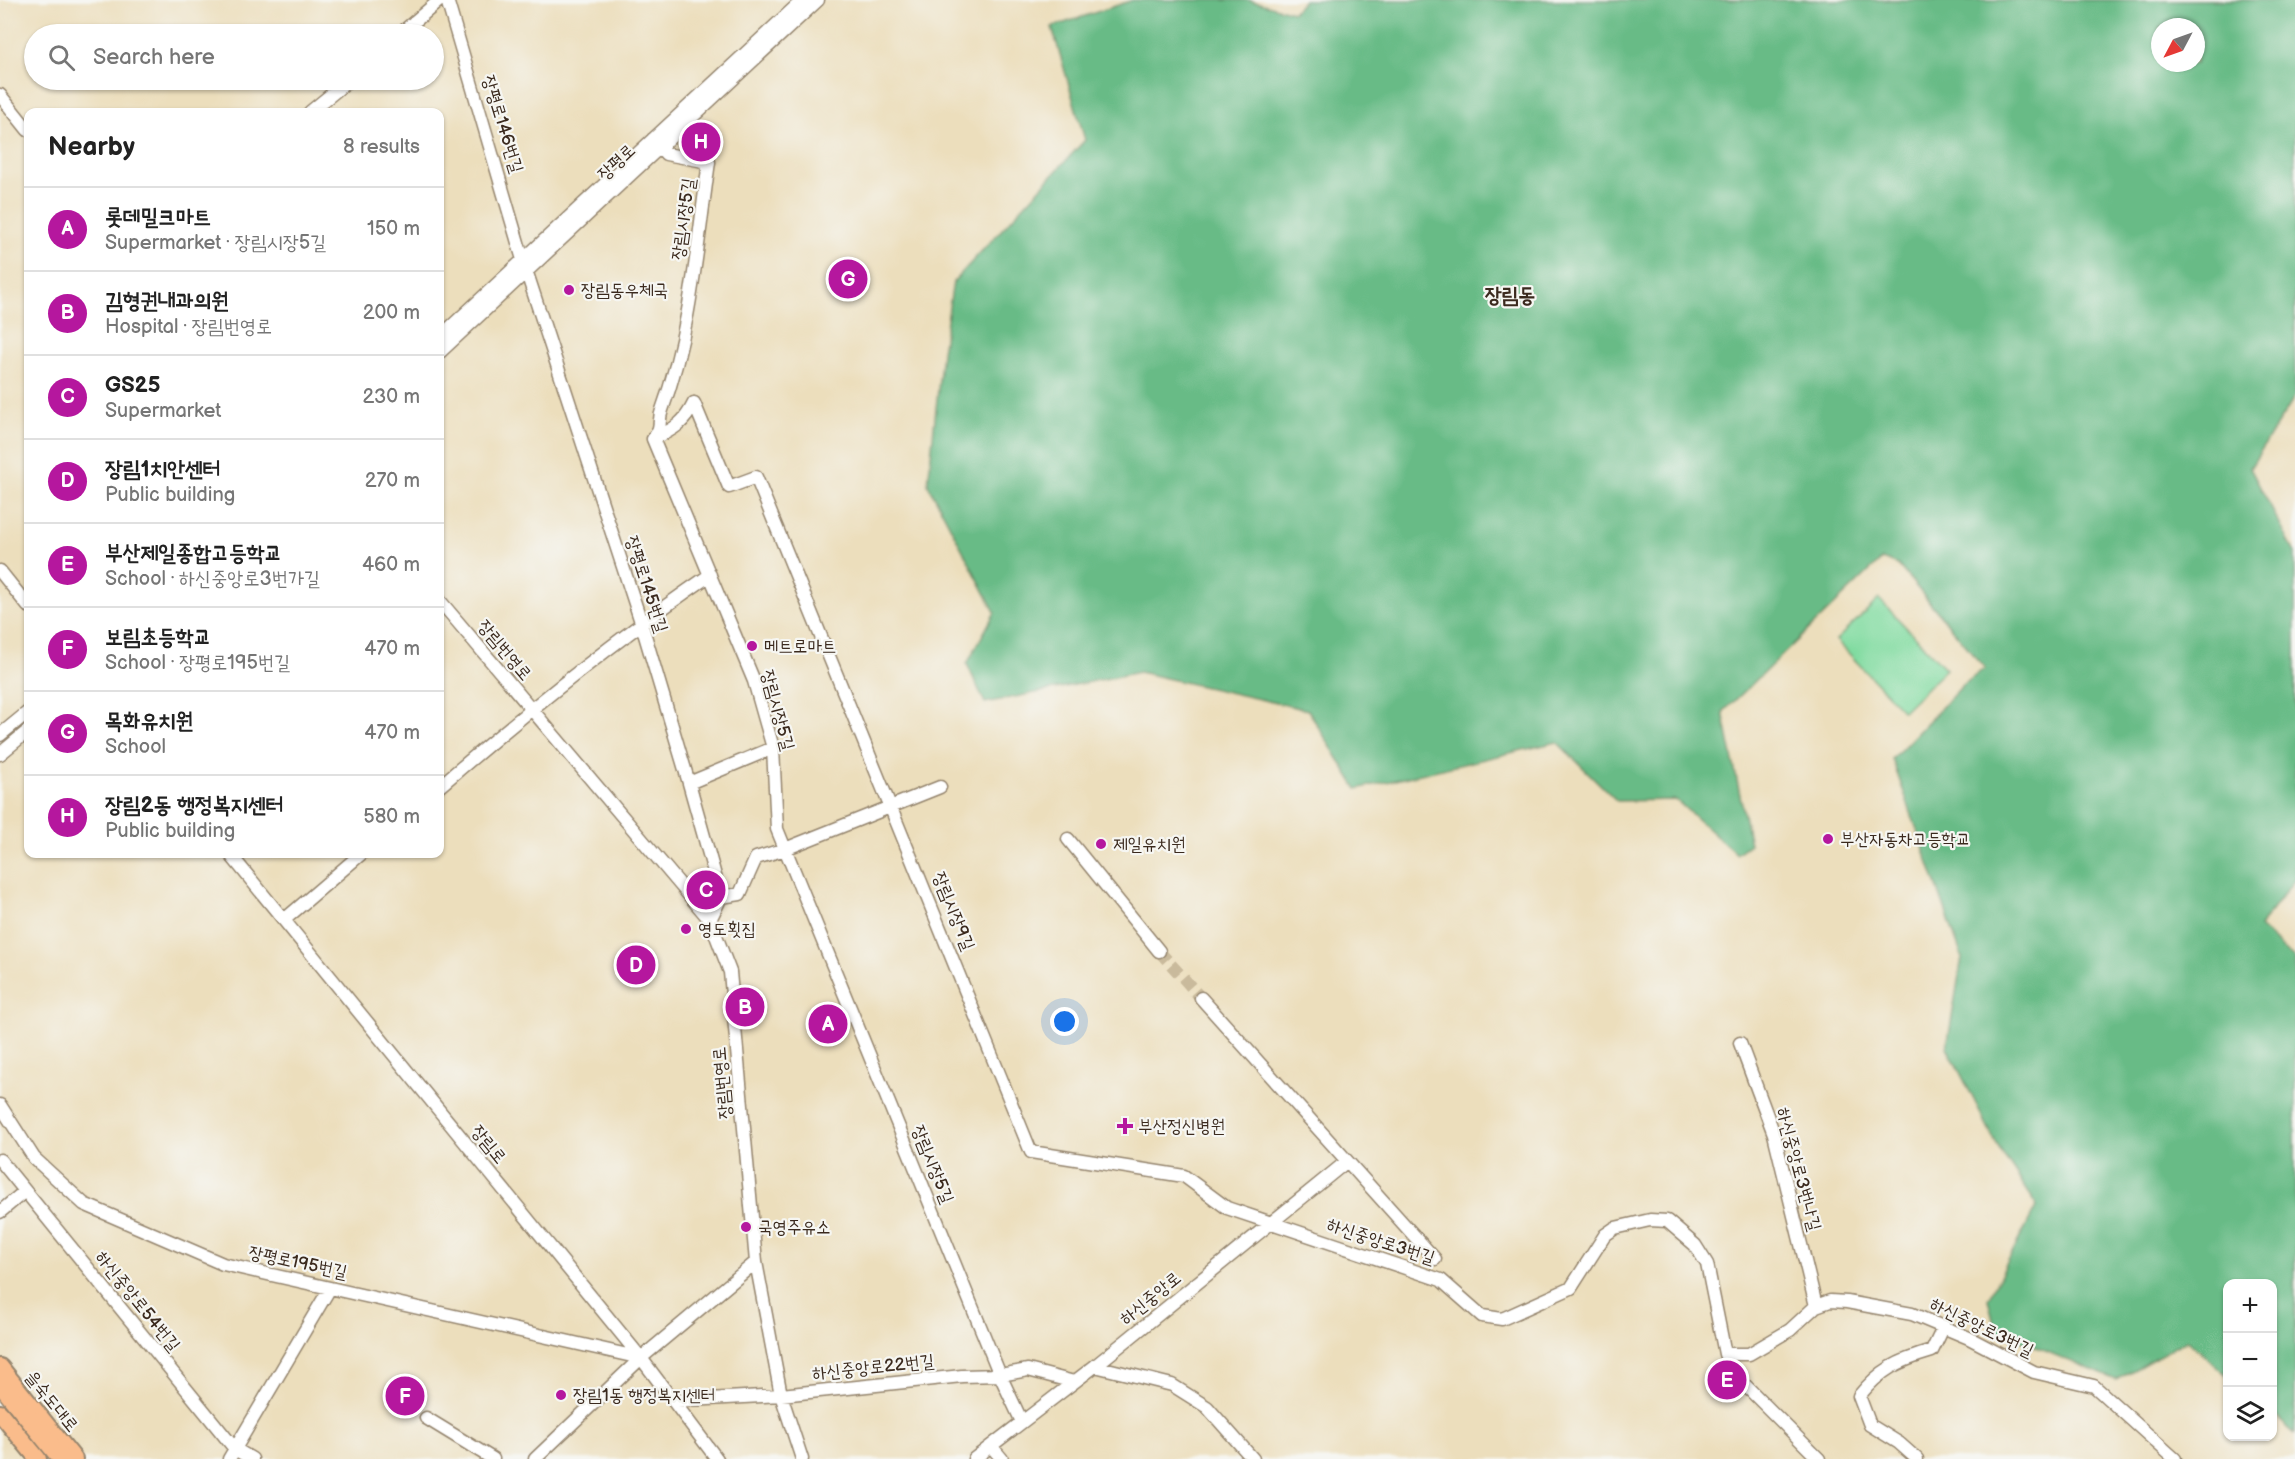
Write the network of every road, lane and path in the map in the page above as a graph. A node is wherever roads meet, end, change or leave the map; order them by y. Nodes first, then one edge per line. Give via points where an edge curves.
1 (440, 0) edge
2 (447, 0) edge
3 (803, 0) edge
4 (818, 0) edge
5 (412, 24) edge
6 (0, 84) edge
7 (336, 90) edge
8 (0, 96) edge
9 (315, 108) edge
10 (24, 113) edge
11 (24, 125) edge
12 (656, 143) junction
13 (525, 264) junction
14 (444, 334) edge
15 (444, 348) edge
16 (653, 439) junction
17 (0, 571) edge
18 (710, 575) junction
19 (24, 601) edge
20 (444, 606) edge
21 (640, 622) junction
22 (530, 708) junction
23 (24, 715) edge
24 (24, 734) edge
25 (0, 735) edge
26 (772, 748) junction
27 (0, 754) edge
28 (444, 783) edge
29 (689, 783) junction
30 (940, 787) dead end
31 (892, 806) junction
32 (1068, 839) dead end
33 (785, 849) junction
34 (233, 858) edge
35 (356, 858) edge
36 (721, 897) junction
37 (284, 920) junction
38 (710, 920) junction
39 (1159, 951) tunnel mouth
40 (1201, 998) tunnel mouth
41 (1740, 1043) dead end
42 (0, 1105) edge
43 (0, 1160) edge
44 (1346, 1162) junction
45 (25, 1191) junction
46 (0, 1212) edge
47 (1270, 1223) junction
48 (1435, 1259) dead end
49 (756, 1262) junction
50 (330, 1288) junction
51 (1816, 1306) junction
52 (1944, 1326) junction
53 (1725, 1354) junction
54 (641, 1358) junction
55 (1095, 1366) junction
56 (0, 1367) edge
57 (1000, 1375) junction
58 (1074, 1382) junction
59 (0, 1383) edge
60 (781, 1395) junction
61 (0, 1399) edge
62 (673, 1401) junction
63 (0, 1413) edge
64 (426, 1418) dead end
65 (1022, 1422) junction
66 (991, 1446) junction
67 (232, 1454) edge
68 (539, 1458) edge
69 (38, 1459) edge
70 (48, 1459) edge
71 (62, 1459) edge
72 (74, 1459) edge
73 (252, 1459) edge
74 (493, 1459) edge
75 (717, 1459) edge
76 (802, 1459) edge
77 (975, 1459) edge
78 (1002, 1459) edge
79 (1253, 1459) edge
80 (1819, 1459) edge
81 (1917, 1459) edge
82 (2175, 1459) edge

1 - 5 street
2 - 13 street, 장평로146번길
3 - 12 street, 장평로
4 - 12 street, 장평로
6 - 10 street
7 - 9 street
8 - 11 street
12 - 13 street, 장평로
12 - 16 street, 장림시장5길 via 666,154 709,162 681,352 660,415 661,427
13 - 14 street, 장평로
13 - 15 street, 장평로
13 - 21 street, 장평로145번길
16 - 18 street, 장림시장5길
16 - 31 street, 장림시장9길 via 687,418 694,403 729,487 756,477
17 - 19 street
18 - 21 street
18 - 26 street, 장림시장5길 via 754,681
20 - 22 street, 장림번영로
21 - 22 street
21 - 29 street, 장평로145번길
22 - 28 street
22 - 38 street, 장림번영로
23 - 25 street
24 - 27 street
26 - 29 street
26 - 33 street, 장림시장5길 via 777,829
29 - 36 street, 장평로145번길
30 - 31 street
31 - 33 street
31 - 47 street, 장림시장9길 via 1032,1152 1184,1176 1227,1208
32 - 39 street
33 - 36 street via 756,858 740,894
33 - 57 street, 장림시장5길
34 - 37 street, 장림로
35 - 37 street
36 - 38 street
37 - 54 street, 장림로
38 - 49 street, 장림번영로 via 730,972
40 - 44 street
41 - 51 street, 하신중앙로3번나길 via 1774,1134
42 - 50 street, 장평로195번길 via 34,1158 84,1204 224,1264
43 - 45 street, 하신중앙로54번길
44 - 47 street, 하신중앙로
44 - 48 street
45 - 46 street
45 - 67 street, 하신중앙로54번길
47 - 53 street, 하신중앙로3번길 via 1441,1280 1482,1316 1502,1319 1571,1288 1605,1234 1615,1228 1650,1220 1667,1221 1695,1245 1707,1264
47 - 55 street, 하신중앙로
49 - 54 street
49 - 60 street, 장림번영로
50 - 54 street, 장평로195번길
50 - 67 street
51 - 52 street, 하신중앙로3번길 via 1830,1301 1847,1302 1912,1314
51 - 53 street via 1790,1330 1749,1354
52 - 81 street via 1932,1351 1903,1359 1876,1376 1859,1396 1870,1425
52 - 82 street, 하신중앙로3번길 via 2034,1372 2094,1386
53 - 80 street via 1732,1372
54 - 62 street, 장림로
54 - 68 street
55 - 58 street, 하신중앙로
55 - 79 street via 1172,1385 1207,1407
56 - 72 main road, 을숙도대로
57 - 58 street, 하신중앙로22번길 via 1028,1370
57 - 60 street, 하신중앙로22번길
57 - 65 street, 장림시장5길
58 - 65 street, 하신중앙로
59 - 71 highway
60 - 62 street, 하신중앙로22번길
60 - 76 street, 장림번영로
61 - 70 highway
62 - 75 street, 장림로
63 - 69 main road
64 - 74 street
65 - 66 street, 하신중앙로
66 - 77 street, 하신중앙로
66 - 78 street
67 - 73 street, 하신중앙로54번길

